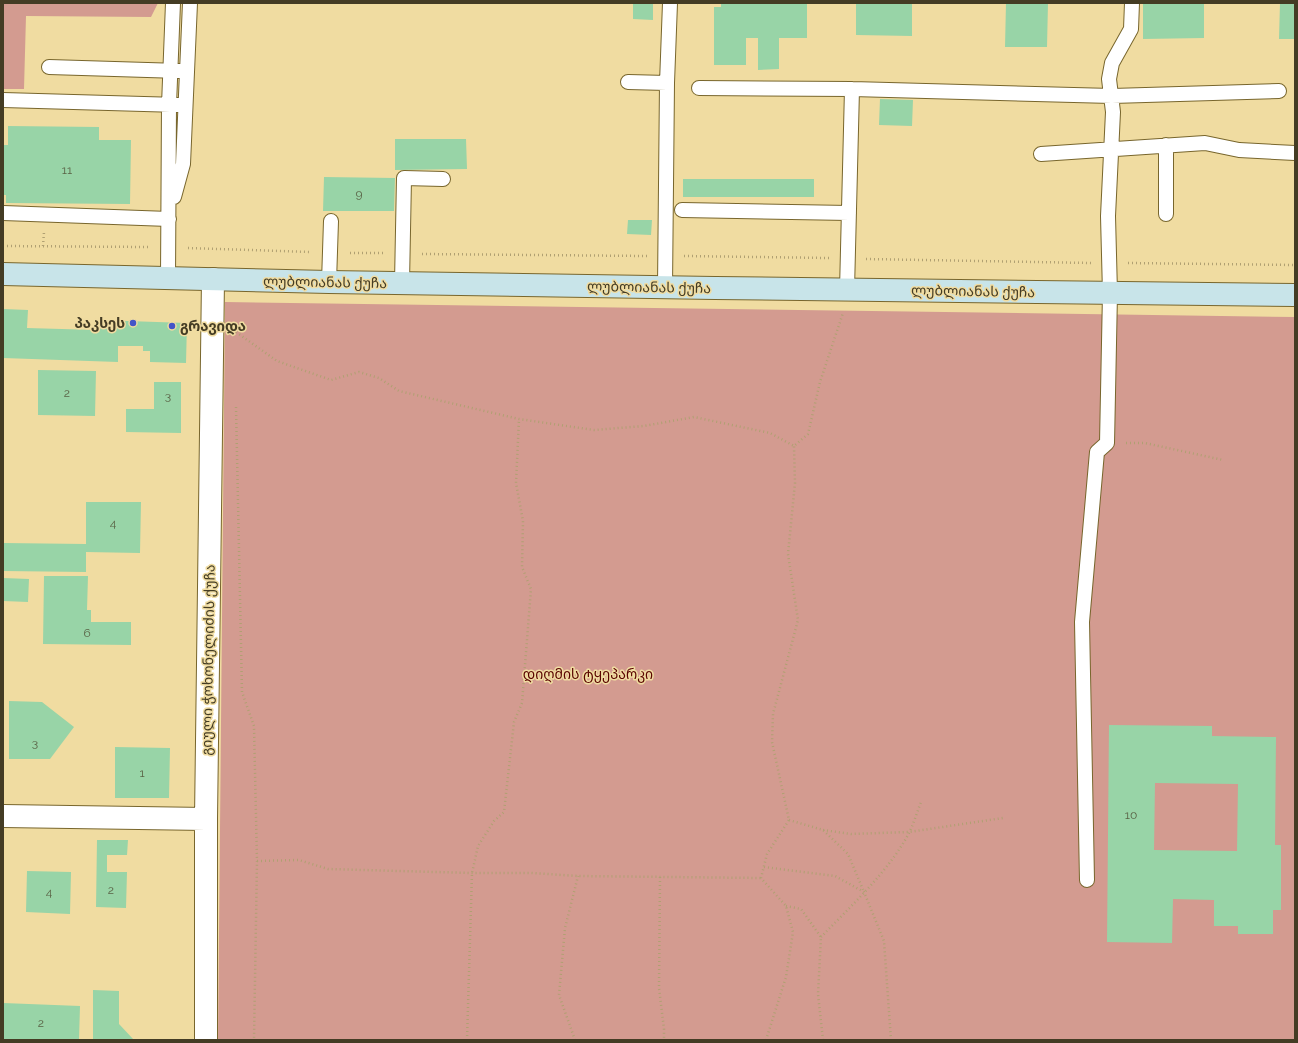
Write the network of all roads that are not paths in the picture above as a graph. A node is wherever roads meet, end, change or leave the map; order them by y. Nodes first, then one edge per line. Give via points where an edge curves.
1 (173, 3) edge
2 (190, 3) edge
3 (670, 3) edge
4 (1132, 3) edge
5 (49, 67) dead end
6 (170, 71) junction
7 (187, 71) junction
8 (628, 82) dead end
9 (667, 83) junction
10 (699, 88) dead end
11 (852, 89) junction
12 (1279, 91) dead end
13 (1112, 96) junction
14 (3, 100) edge
15 (169, 105) junction
16 (185, 105) junction
17 (1166, 145) junction
18 (1112, 149) junction
19 (1295, 152) edge
20 (1041, 154) dead end
21 (443, 179) dead end
22 (682, 210) dead end
23 (3, 213) edge
24 (849, 213) junction
25 (1166, 214) dead end
26 (169, 219) junction
27 (331, 221) dead end
28 (3, 274) edge
29 (168, 278) junction
30 (212, 279) junction
31 (329, 282) junction
32 (402, 283) junction
33 (665, 287) junction
34 (847, 290) junction
35 (1110, 293) junction
36 (1295, 295) edge
37 (3, 816) edge
38 (206, 818) junction
39 (1087, 880) dead end
40 (206, 1040) edge

1 - 6 lane
2 - 7 lane
3 - 9 lane
4 - 13 lane via 1132,29 1112,63 1109,80
5 - 6 lane
6 - 7 lane
6 - 15 lane
7 - 16 lane
8 - 9 lane
9 - 33 lane
10 - 11 lane
11 - 13 lane
11 - 24 lane
12 - 13 lane
13 - 18 lane
14 - 15 lane
15 - 16 lane
15 - 26 lane
16 - 26 lane via 183,164
17 - 18 lane
17 - 19 lane via 1205,143 1239,150
17 - 25 lane
18 - 20 lane
18 - 35 lane via 1108,216
21 - 32 lane via 404,178
22 - 24 lane
23 - 26 lane
24 - 34 lane
26 - 29 lane
27 - 31 lane
28 - 29 street, ლუბლიანას ქუჩა
29 - 30 street, ლუბლიანას ქუჩა
30 - 31 street, ლუბლიანას ქუჩა
30 - 38 street, გიული ჭოხონელიძის ქუჩა
31 - 32 street, ლუბლიანას ქუჩა
32 - 33 street, ლუბლიანას ქუჩა
33 - 34 street, ლუბლიანას ქუჩა
34 - 35 street, ლუბლიანას ქუჩა
35 - 36 street, ლუბლიანას ქუჩა
35 - 39 lane via 1107,443 1096,452 1082,622
37 - 38 street
38 - 40 street, გიული ჭოხონელიძის ქუჩა

